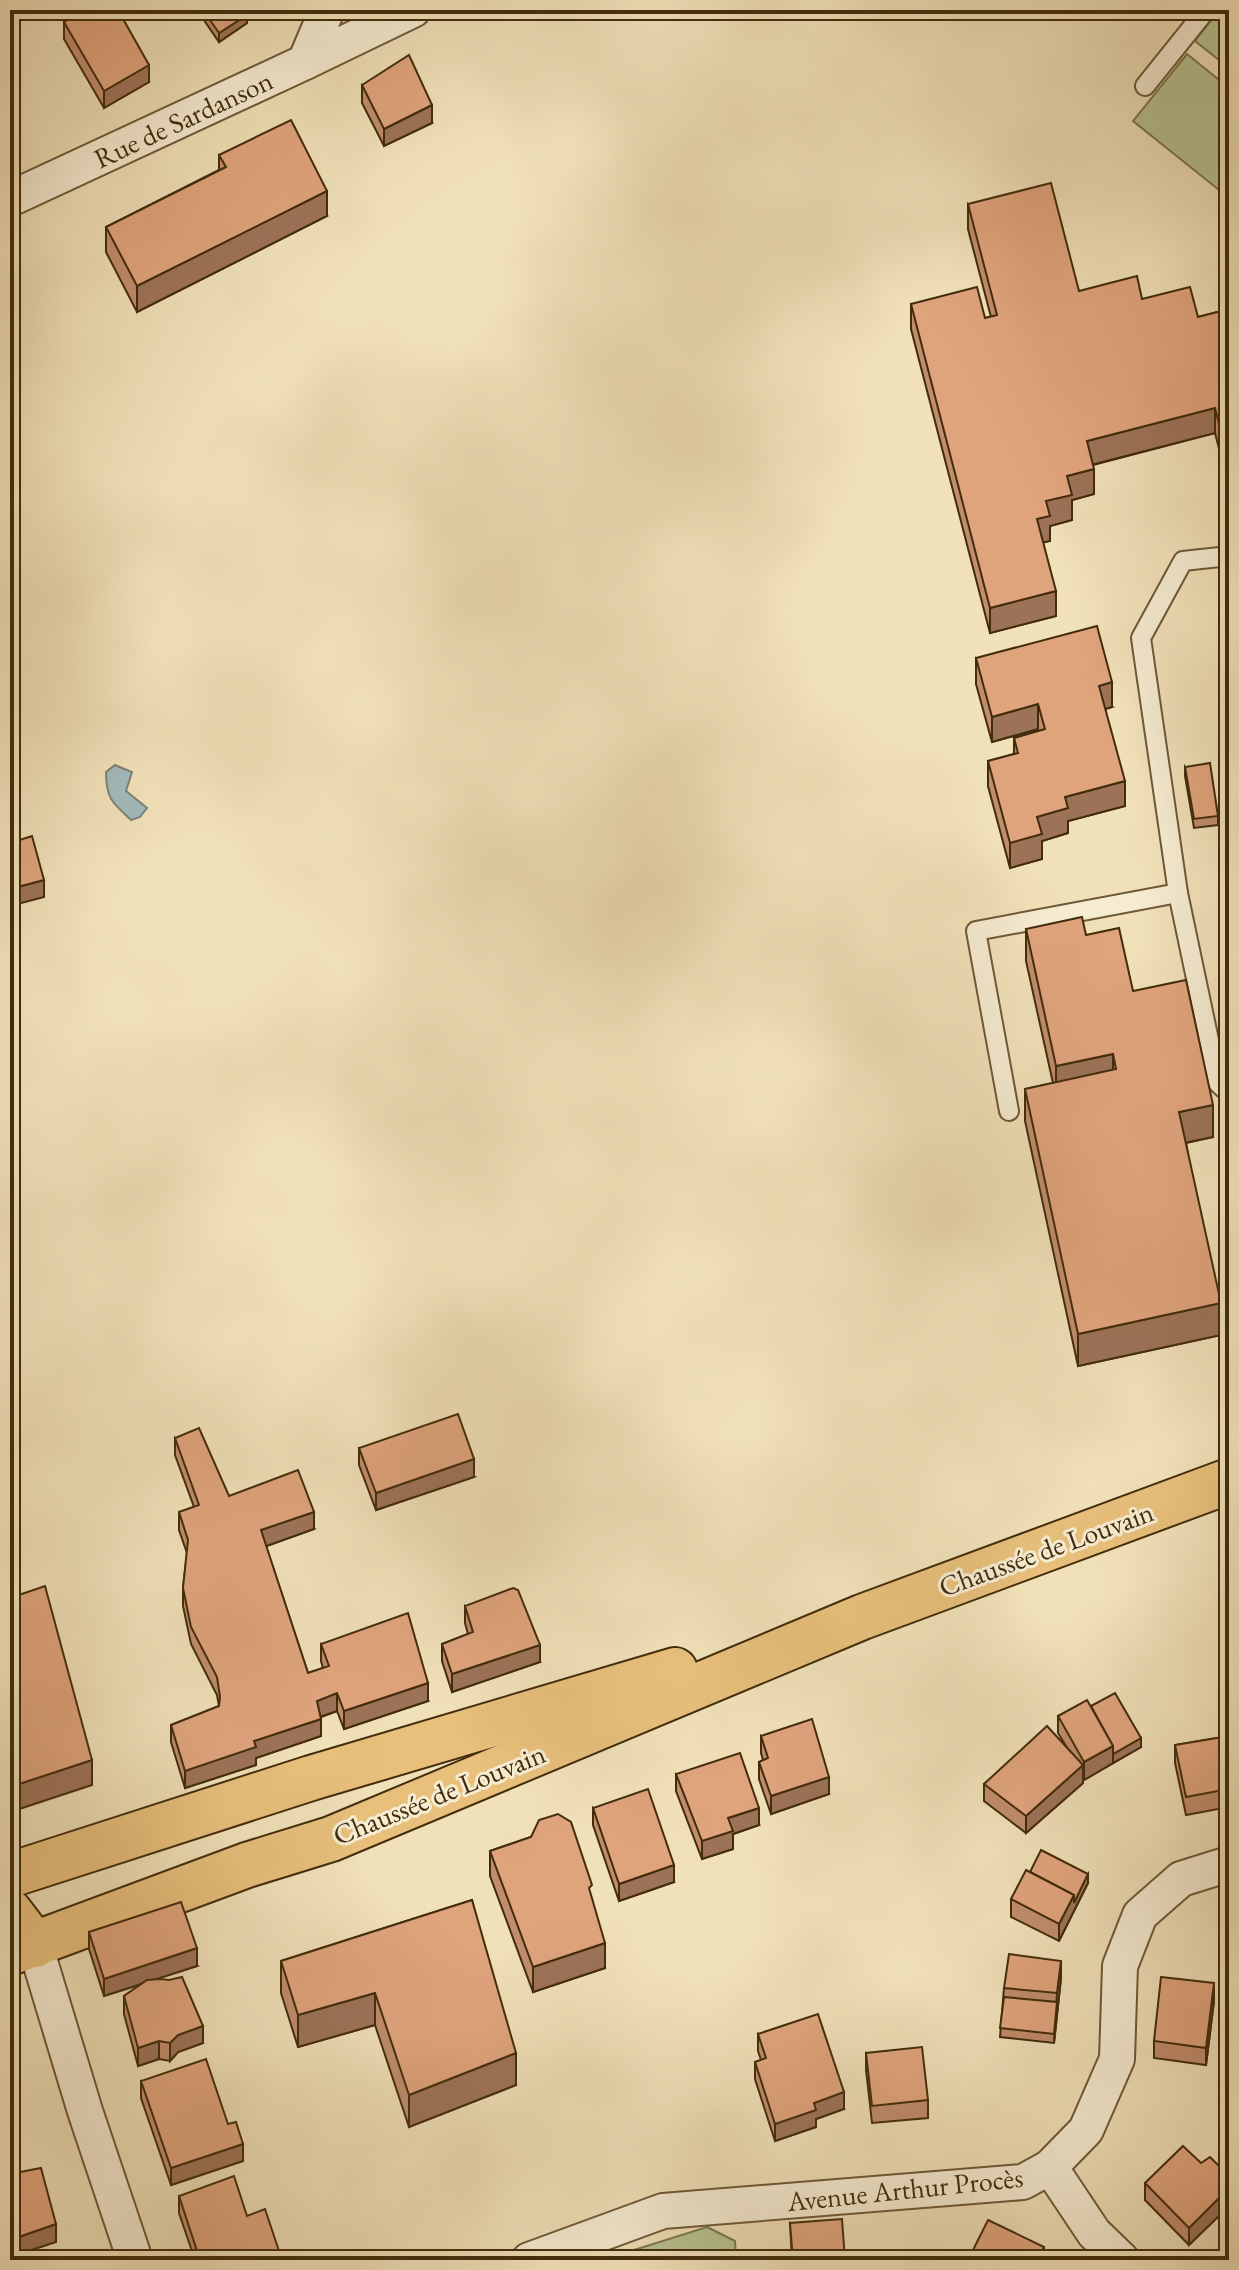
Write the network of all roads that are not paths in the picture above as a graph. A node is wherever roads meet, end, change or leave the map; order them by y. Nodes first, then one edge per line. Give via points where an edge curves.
1 (327, 10) edge
2 (413, 10) edge
3 (1206, 10) edge
4 (305, 62) junction
5 (1145, 86) dead end
6 (10, 199) edge
7 (1229, 556) edge
8 (1178, 893) junction
9 (1229, 1093) edge
10 (1009, 1111) dead end
11 (1229, 1481) edge
12 (862, 1617) junction
13 (224, 1806) junction
14 (1229, 1864) edge
15 (247, 1865) junction
16 (10, 1875) edge
17 (18, 1937) edge
18 (1050, 2167) junction
19 (135, 2260) edge
20 (529, 2260) edge
21 (1122, 2260) edge

1 - 4 street, Rue de Sardanson
2 - 4 street
3 - 5 lane
4 - 6 street, Rue de Sardanson
7 - 8 lane via 1183,561 1141,638
8 - 9 lane via 1218,1083
8 - 10 lane via 976,931
11 - 12 main road, Chaussée de Louvain
12 - 13 main road, Chaussée de Louvain
12 - 15 main road, Chaussée de Louvain via 331,1839
13 - 15 main road
13 - 16 main road, Chaussée de Louvain
14 - 18 street, Avenue Arthur Procès via 1181,1879 1140,1915 1120,1966 1117,2059 1086,2130
15 - 17 main road, Chaussée de Louvain
17 - 19 street
18 - 20 street, Avenue Arthur Procès via 1023,2182 663,2211
18 - 21 street via 1094,2233

